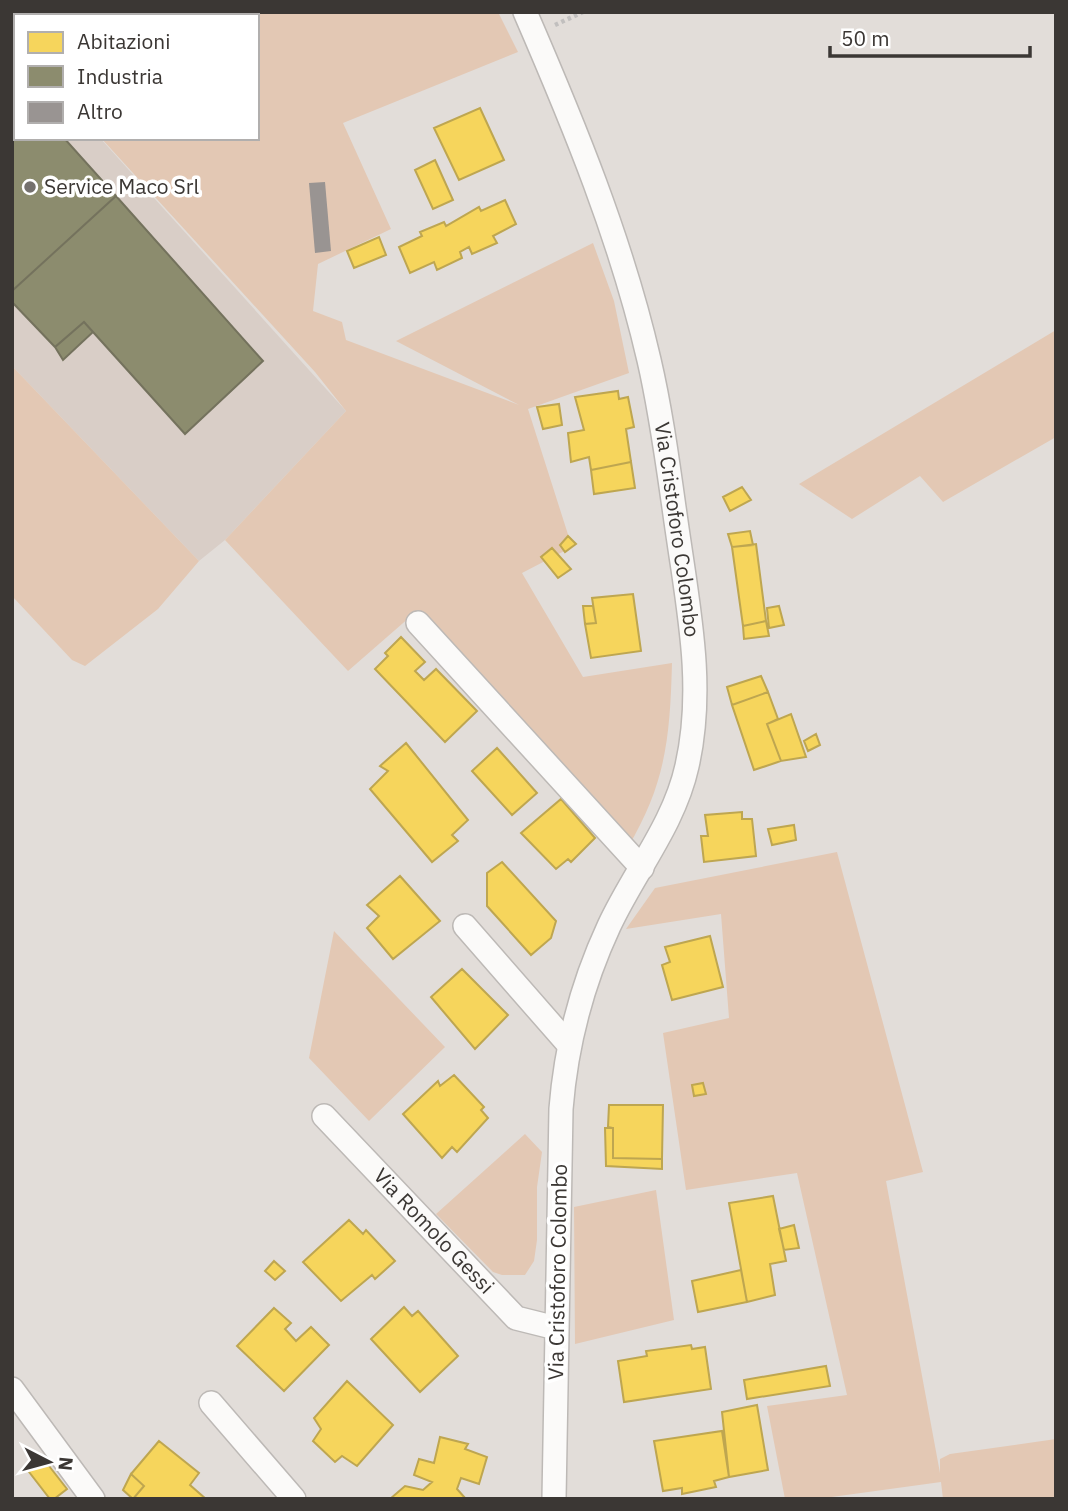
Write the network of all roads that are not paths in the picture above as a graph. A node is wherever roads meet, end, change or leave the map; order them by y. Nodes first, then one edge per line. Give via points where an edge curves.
1 (525, 12) edge
2 (418, 623) dead end
3 (642, 868) junction
4 (464, 926) dead end
5 (569, 1045) junction
6 (324, 1115) dead end
7 (556, 1328) junction
8 (12, 1389) edge
9 (211, 1403) dead end
10 (93, 1499) edge
11 (294, 1499) edge
12 (554, 1499) edge

1 - 3 street, Via Cristoforo Colombo via 569,111 646,348 692,627 696,697 687,766 681,790
2 - 3 street
3 - 5 street, Via Cristoforo Colombo via 609,926
4 - 5 street
5 - 7 street, Via Cristoforo Colombo via 561,1110
6 - 7 street, Via Romolo Gessi via 516,1318
7 - 12 street, Via Cristoforo Colombo
8 - 10 street
9 - 11 street

